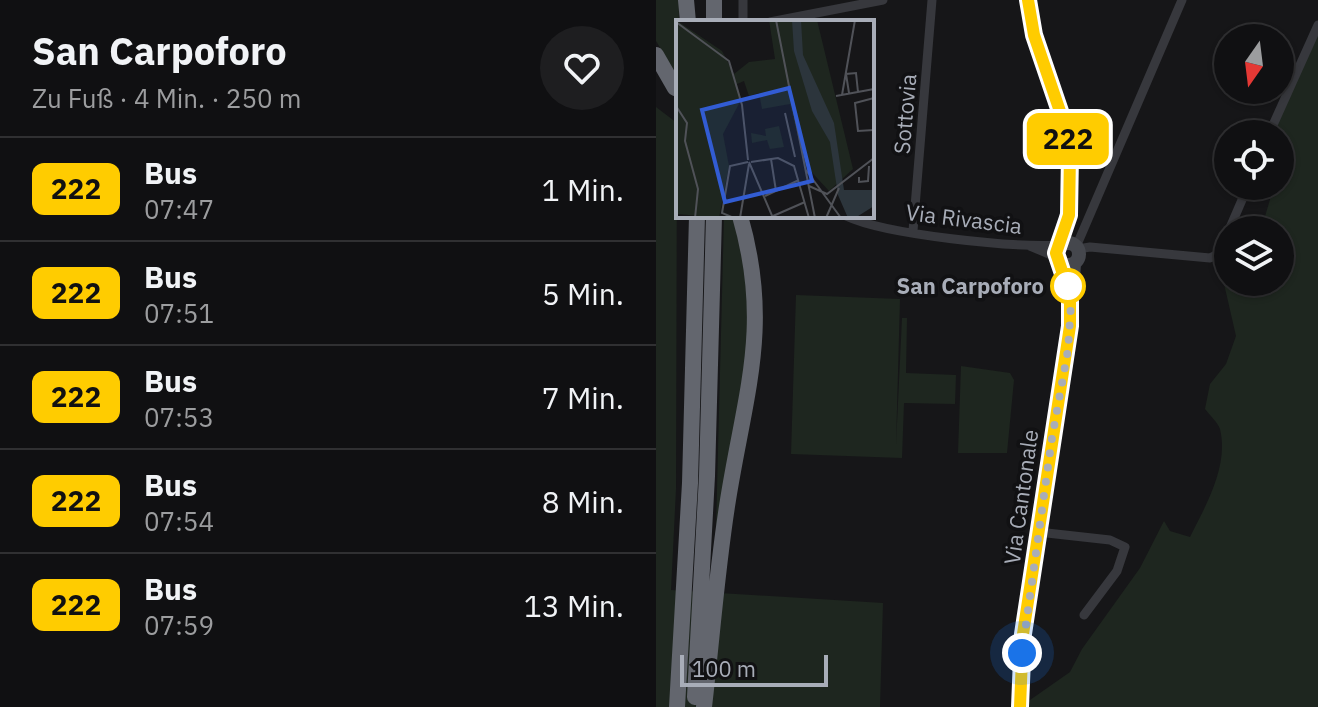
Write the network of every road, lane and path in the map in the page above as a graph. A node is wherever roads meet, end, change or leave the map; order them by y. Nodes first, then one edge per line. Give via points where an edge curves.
1 (686, 0) edge
2 (883, 0) edge
3 (932, 0) edge
4 (1028, 0) edge
5 (1182, 0) edge
6 (688, 20) edge
7 (780, 20) edge
8 (1318, 25) edge
9 (656, 55) edge
10 (675, 88) dead end
11 (1275, 120) edge
12 (1088, 214) junction
13 (1069, 215) junction
14 (697, 218) edge
15 (714, 218) edge
16 (740, 218) edge
17 (851, 218) edge
18 (913, 231) junction
19 (1068, 254) junction
20 (1214, 255) edge
21 (1038, 532) junction
22 (1084, 615) dead end
23 (677, 707) edge
24 (694, 707) edge
25 (704, 707) edge
26 (1020, 707) edge

1 - 6 highway
2 - 7 street
3 - 18 street, Sottovia
4 - 13 main road, Via Cantonale via 1068,141
5 - 12 street
8 - 11 street
9 - 10 highway
12 - 13 street
12 - 19 street
13 - 19 main road, Via Cantonale
14 - 23 highway
15 - 24 highway via 708,463
16 - 25 highway via 755,286 756,344 725,522
17 - 18 street, Via Rivascia
18 - 19 street, Via Rivascia
19 - 20 street, Via Rivascia via 1090,247
19 - 21 main road, Via Cantonale via 1068,350
21 - 22 street via 1110,540 1125,547 1117,571
21 - 26 main road, Via Cantonale via 1023,634

